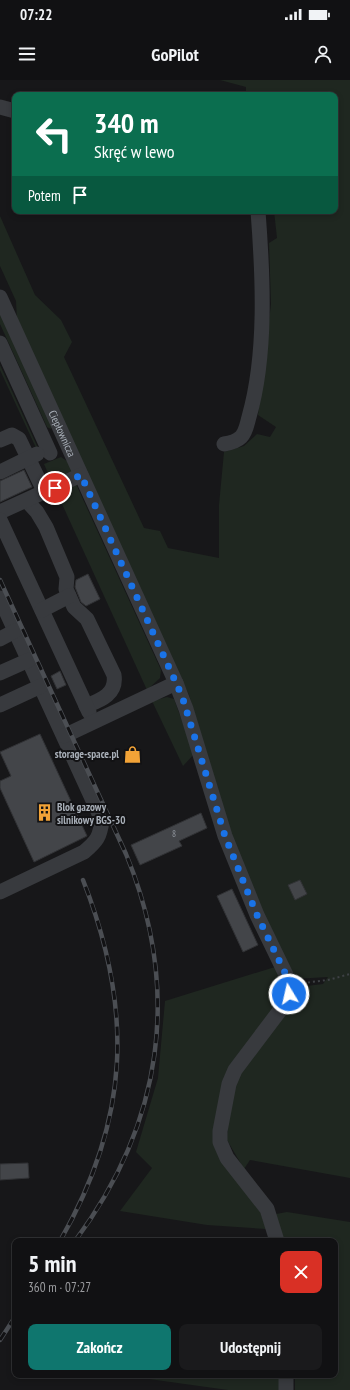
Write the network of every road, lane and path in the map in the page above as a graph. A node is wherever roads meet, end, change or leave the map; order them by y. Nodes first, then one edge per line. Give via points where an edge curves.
1 (0, 107) edge
2 (12, 110) edge
3 (258, 214) edge
4 (0, 298) edge
5 (0, 343) edge
6 (0, 440) edge
7 (224, 444) dead end
8 (68, 447) junction
9 (50, 453) junction
10 (29, 458) junction
11 (0, 472) edge
12 (81, 475) junction
13 (45, 493) junction
14 (27, 501) junction
15 (0, 512) edge
16 (0, 520) edge
17 (69, 596) junction
18 (0, 598) edge
19 (42, 610) junction
20 (15, 631) junction
21 (0, 639) edge
22 (29, 660) junction
23 (0, 673) edge
24 (176, 683) junction
25 (41, 686) junction
26 (0, 706) edge
27 (64, 736) junction
28 (0, 892) edge
29 (350, 974) edge
30 (289, 989) junction
31 (276, 1238) edge
32 (286, 1378) edge
33 (286, 1390) edge

1 - 2 street
3 - 7 street via 262,308 252,405 243,434 237,440
4 - 8 street, Ciepłownicza
5 - 9 street
6 - 10 street via 8,436 17,437
8 - 9 street
8 - 12 street, Ciepłownicza
9 - 10 street via 40,453
10 - 11 street
10 - 13 street
12 - 13 street
12 - 24 street, Ciepłownicza
13 - 14 street
14 - 15 street
14 - 17 street via 46,527 67,577 66,589
16 - 19 street
17 - 19 street
17 - 19 street via 74,607 87,620 115,680 110,694 88,709
18 - 20 street
20 - 21 street
20 - 22 street
22 - 23 street
22 - 25 street
24 - 27 street
24 - 30 street, Ciepłownicza via 225,836
25 - 26 street
25 - 27 street
27 - 28 street via 102,820 100,834 94,844 84,852
29 - 30 path
30 - 31 street via 282,1009 235,1070 229,1084 220,1131 220,1142 227,1158 267,1209
32 - 33 street

